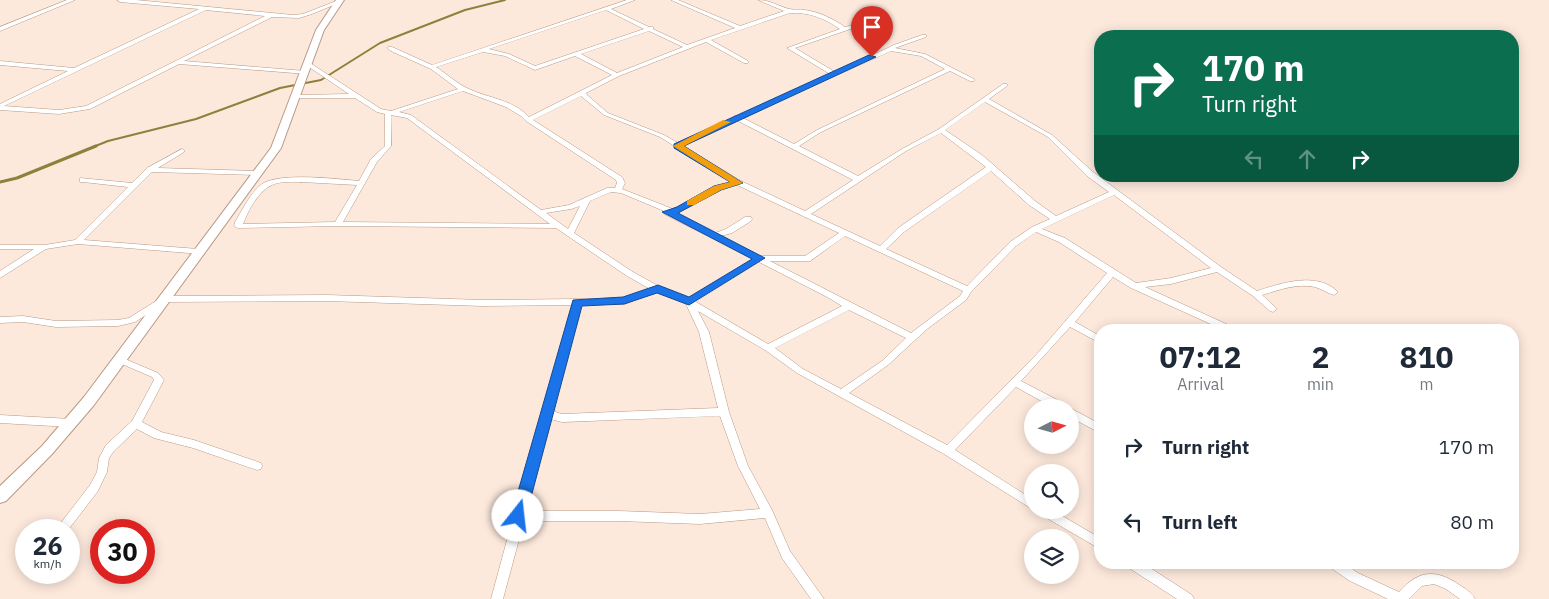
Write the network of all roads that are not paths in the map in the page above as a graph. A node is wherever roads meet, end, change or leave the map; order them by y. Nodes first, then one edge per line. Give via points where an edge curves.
1 (72, 0) edge
2 (120, 0) edge
3 (632, 0) edge
4 (674, 0) edge
5 (761, 0) edge
6 (339, 1) edge
7 (204, 9) junction
8 (608, 9) junction
9 (789, 11) junction
10 (271, 15) junction
11 (863, 23) dead end
12 (650, 28) junction
13 (739, 28) junction
14 (0, 29) edge
15 (843, 29) junction
16 (924, 36) dead end
17 (708, 41) junction
18 (690, 47) junction
19 (390, 48) dead end
20 (890, 49) junction
21 (484, 50) junction
22 (576, 54) junction
23 (746, 62) dead end
24 (0, 63) edge
25 (180, 63) junction
26 (431, 67) junction
27 (306, 68) junction
28 (950, 69) junction
29 (74, 70) junction
30 (834, 74) junction
31 (617, 75) junction
32 (972, 80) dead end
33 (1006, 84) dead end
34 (464, 89) junction
35 (583, 92) junction
36 (357, 96) junction
37 (297, 97) junction
38 (984, 99) junction
39 (0, 107) edge
40 (388, 114) junction
41 (736, 117) junction
42 (528, 120) junction
43 (941, 130) junction
44 (677, 146) junction
45 (795, 146) junction
46 (182, 150) dead end
47 (990, 168) junction
48 (150, 170) junction
49 (258, 173) junction
50 (1094, 176) edge
51 (858, 179) junction
52 (83, 180) dead end
53 (1102, 182) edge
54 (362, 183) junction
55 (738, 183) junction
56 (135, 186) junction
57 (617, 190) junction
58 (1115, 192) junction
59 (242, 194) junction
60 (258, 194) junction
61 (587, 200) junction
62 (540, 212) junction
63 (668, 212) junction
64 (806, 213) junction
65 (748, 219) dead end
66 (1055, 219) junction
67 (338, 224) junction
68 (558, 226) junction
69 (1035, 229) junction
70 (845, 232) junction
71 (570, 234) junction
72 (714, 236) junction
73 (78, 242) junction
74 (0, 247) edge
75 (44, 247) junction
76 (882, 249) junction
77 (198, 252) junction
78 (760, 258) junction
79 (1218, 269) junction
80 (1112, 273) junction
81 (0, 275) edge
82 (1134, 286) junction
83 (658, 289) junction
84 (968, 290) junction
85 (1334, 292) dead end
86 (1256, 294) junction
87 (164, 299) junction
88 (577, 302) junction
89 (689, 302) junction
90 (847, 305) junction
91 (1273, 309) dead end
92 (0, 320) edge
93 (1068, 322) junction
94 (1219, 324) edge
95 (1094, 337) edge
96 (913, 338) junction
97 (768, 348) junction
98 (118, 359) junction
99 (1015, 382) junction
100 (842, 394) junction
101 (1046, 399) edge
102 (549, 406) junction
103 (724, 412) junction
104 (1079, 417) edge
105 (0, 419) edge
106 (71, 423) junction
107 (136, 424) junction
108 (1094, 426) edge
109 (948, 451) junction
110 (256, 466) dead end
111 (0, 496) edge
112 (1024, 499) edge
113 (768, 513) junction
114 (518, 516) junction
115 (70, 519) edge
116 (1057, 519) edge
117 (1094, 540) edge
118 (1141, 569) edge
119 (1345, 569) edge
120 (497, 599) edge
121 (818, 599) edge
122 (1188, 599) edge
123 (1469, 599) edge

1 - 14 street
2 - 7 street
3 - 8 street
4 - 13 street
5 - 9 street
6 - 10 street via 298,17
6 - 27 main road via 320,26
7 - 10 street
7 - 29 street
8 - 12 street
8 - 21 street
9 - 13 street
9 - 15 street via 804,10 832,20
10 - 25 street
11 - 15 street
12 - 18 street
12 - 22 street
13 - 17 street
15 - 30 street via 790,48
16 - 20 street
17 - 18 street
17 - 23 street
18 - 31 street
19 - 26 street via 406,59
20 - 28 street via 923,55
20 - 30 street
21 - 22 street via 507,55 535,68
21 - 26 street
22 - 31 street
24 - 29 street
25 - 27 street
25 - 39 street via 88,108 59,112
26 - 34 street
27 - 36 street
27 - 37 main road
28 - 32 street
28 - 45 street via 819,131
29 - 39 street
30 - 41 street
31 - 35 street
33 - 38 street
34 - 40 street
34 - 42 street via 493,99
35 - 42 street
35 - 44 street via 606,114 650,131
36 - 37 street
36 - 40 street
37 - 49 main road via 276,148
38 - 43 street
38 - 50 street via 1050,136
40 - 54 street via 388,146 374,161
40 - 62 street via 409,116
41 - 44 street
41 - 45 street
42 - 57 street via 619,179 621,183
43 - 47 street via 979,156
43 - 51 street
44 - 55 street
45 - 51 street
46 - 48 street
47 - 66 street
47 - 76 street via 901,230
48 - 49 street
48 - 56 street
49 - 59 main road
51 - 64 street
52 - 56 street
53 - 58 street
54 - 60 street via 279,182 270,183
54 - 67 street
55 - 63 street via 718,188 679,210
55 - 64 street
56 - 73 street
57 - 61 street
57 - 63 street
58 - 66 street
58 - 79 street
59 - 60 street
59 - 77 main road
60 - 67 street via 238,226
61 - 62 street via 571,207
61 - 71 street
62 - 68 street
63 - 72 street
64 - 70 street
65 - 72 street
66 - 69 street
67 - 68 street
68 - 71 street
69 - 80 street via 1062,240
69 - 84 street via 1013,244
70 - 76 street
70 - 78 street via 808,259
71 - 83 street
72 - 78 street
73 - 75 street
73 - 77 street
74 - 75 street
75 - 81 street
76 - 84 street
77 - 87 main road
78 - 89 street
78 - 90 street
79 - 82 street
79 - 86 street
80 - 82 street
80 - 93 street
82 - 94 street
83 - 88 street via 624,301
83 - 89 street
84 - 96 street via 963,298
85 - 86 street via 1320,284 1304,282
86 - 91 street
87 - 88 street
87 - 92 street via 132,320 118,323 56,324 23,319
87 - 98 main road
88 - 102 street
89 - 97 street
89 - 103 street via 704,332
90 - 96 street
90 - 97 street via 809,329
93 - 95 street
93 - 99 street
96 - 100 street
97 - 100 street via 800,371
98 - 106 main road
98 - 107 street via 156,375 159,380
99 - 101 street
99 - 109 street
100 - 109 street
102 - 103 street via 551,415 562,418
102 - 114 street
103 - 113 street via 743,466
104 - 108 street
105 - 106 street
106 - 111 main road
107 - 110 street via 158,435
107 - 115 street via 110,448 94,488
109 - 112 street
113 - 114 street via 700,519
113 - 121 street via 786,554
114 - 120 street
116 - 117 street
118 - 122 street
119 - 123 street via 1401,599 1422,578 1437,578 1450,583

